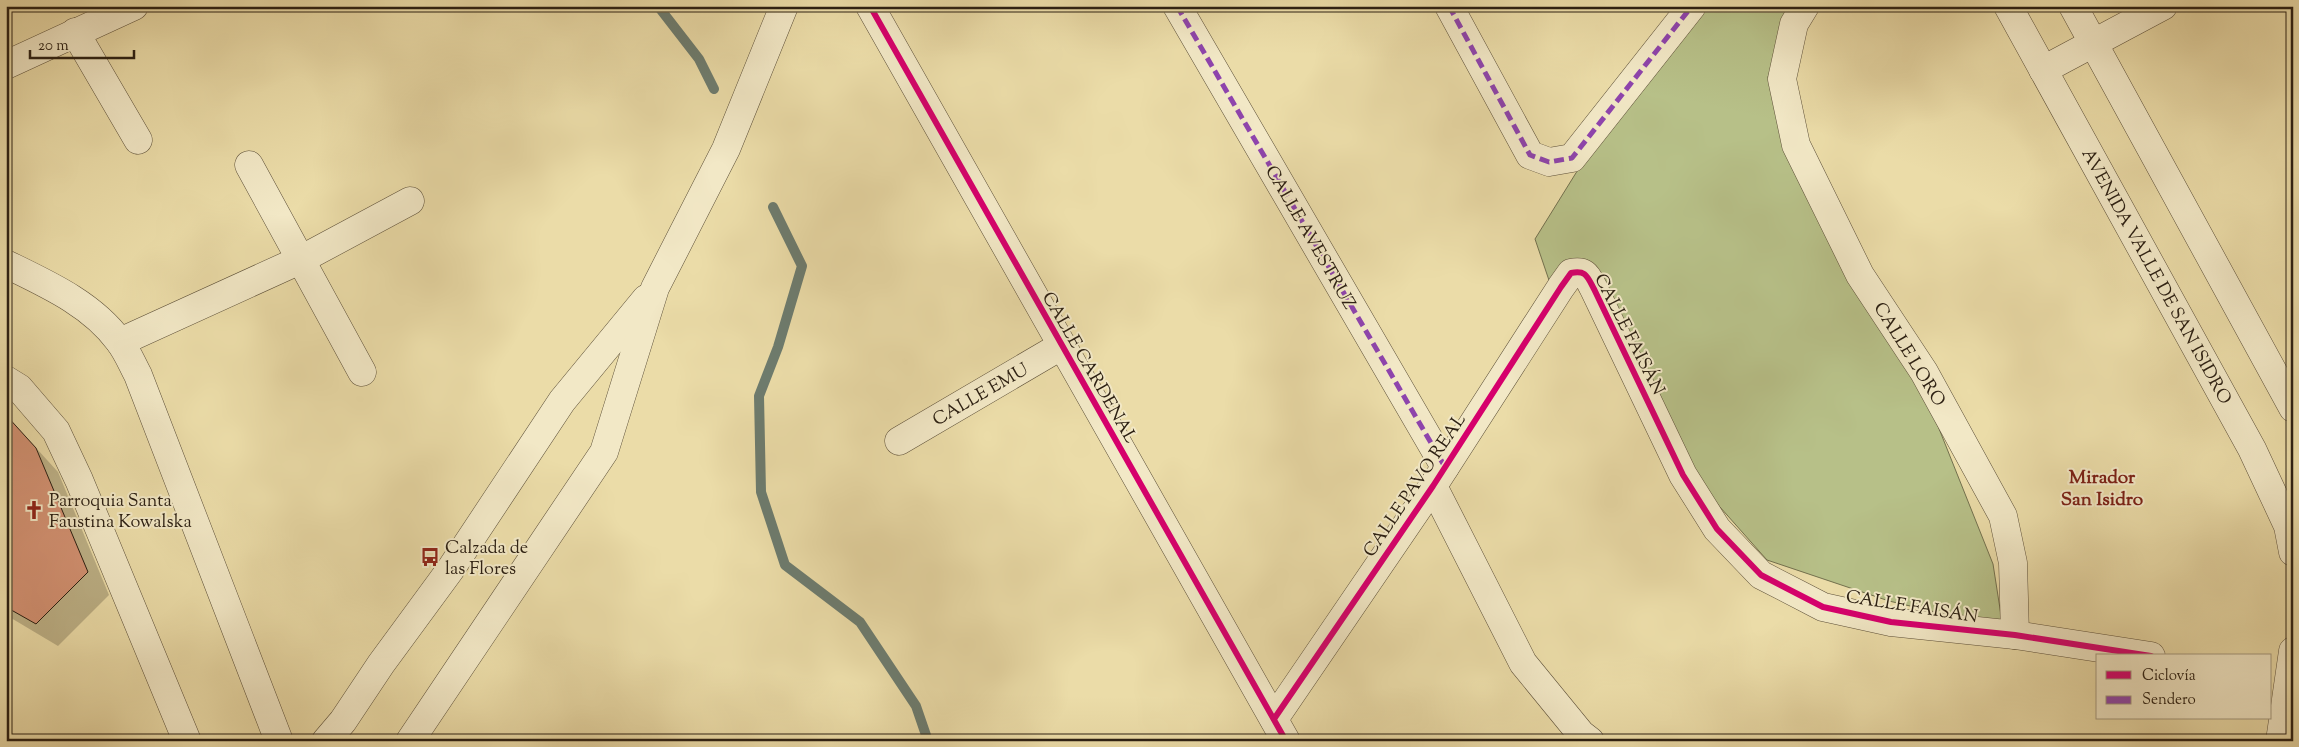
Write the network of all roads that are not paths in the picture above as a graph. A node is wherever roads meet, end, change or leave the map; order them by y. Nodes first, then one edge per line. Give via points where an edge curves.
1 (134, 6) edge
2 (784, 6) edge
3 (870, 6) edge
4 (1177, 6) edge
5 (1449, 6) edge
6 (1692, 6) edge
7 (1805, 6) edge
8 (2008, 6) edge
9 (2073, 6) edge
10 (2163, 6) edge
11 (75, 32) junction
12 (2093, 43) junction
13 (6, 65) edge
14 (2043, 70) junction
15 (138, 140) dead end
16 (249, 165) dead end
17 (410, 201) dead end
18 (300, 260) junction
19 (6, 264) edge
20 (1580, 271) joint
21 (655, 288) junction
22 (120, 342) junction
23 (1061, 346) junction
24 (362, 372) dead end
25 (6, 380) edge
26 (2293, 408) edge
27 (899, 441) dead end
28 (1439, 477) junction
29 (2293, 552) edge
30 (2014, 635) junction
31 (2138, 654) edge
32 (2284, 667) edge
33 (1280, 730) edge
34 (187, 741) edge
35 (279, 741) edge
36 (326, 741) edge
37 (410, 741) edge
38 (1590, 741) edge
39 (2280, 741) edge

1 - 11 street
2 - 21 street via 726,149
3 - 23 street, CALLE CARDENAL
4 - 28 street, CALLE AVESTRUZ
5 - 6 street via 1530,155 1549,162 1572,158
7 - 30 street, CALLE LORO via 1794,24 1782,78 1796,145 1860,275 1924,372 2003,516 2014,563
8 - 14 street, AVENIDA VALLE DE SAN ISIDRO
9 - 12 street
10 - 12 street
11 - 13 street
11 - 15 street
12 - 14 street
12 - 26 street
14 - 29 street, AVENIDA VALLE DE SAN ISIDRO via 2252,449 2288,526
16 - 18 street
17 - 18 street
18 - 22 street
18 - 24 street
19 - 22 street via 54,287 96,317
20 - 28 street, CALLE PAVO REAL via 1570,273
20 - 30 street, CALLE FAISÁN via 1594,289 1683,475 1717,529 1761,575 1823,607 1891,622
21 - 36 street via 562,401 450,570
21 - 37 street via 604,452
22 - 35 street via 138,375
23 - 27 street, CALLE EMU
23 - 33 street, CALLE CARDENAL
25 - 34 street via 19,388 56,431
28 - 33 street, CALLE PAVO REAL
28 - 38 street, CALLE AVESTRUZ via 1523,663
30 - 31 street, CALLE FAISÁN
32 - 39 street

